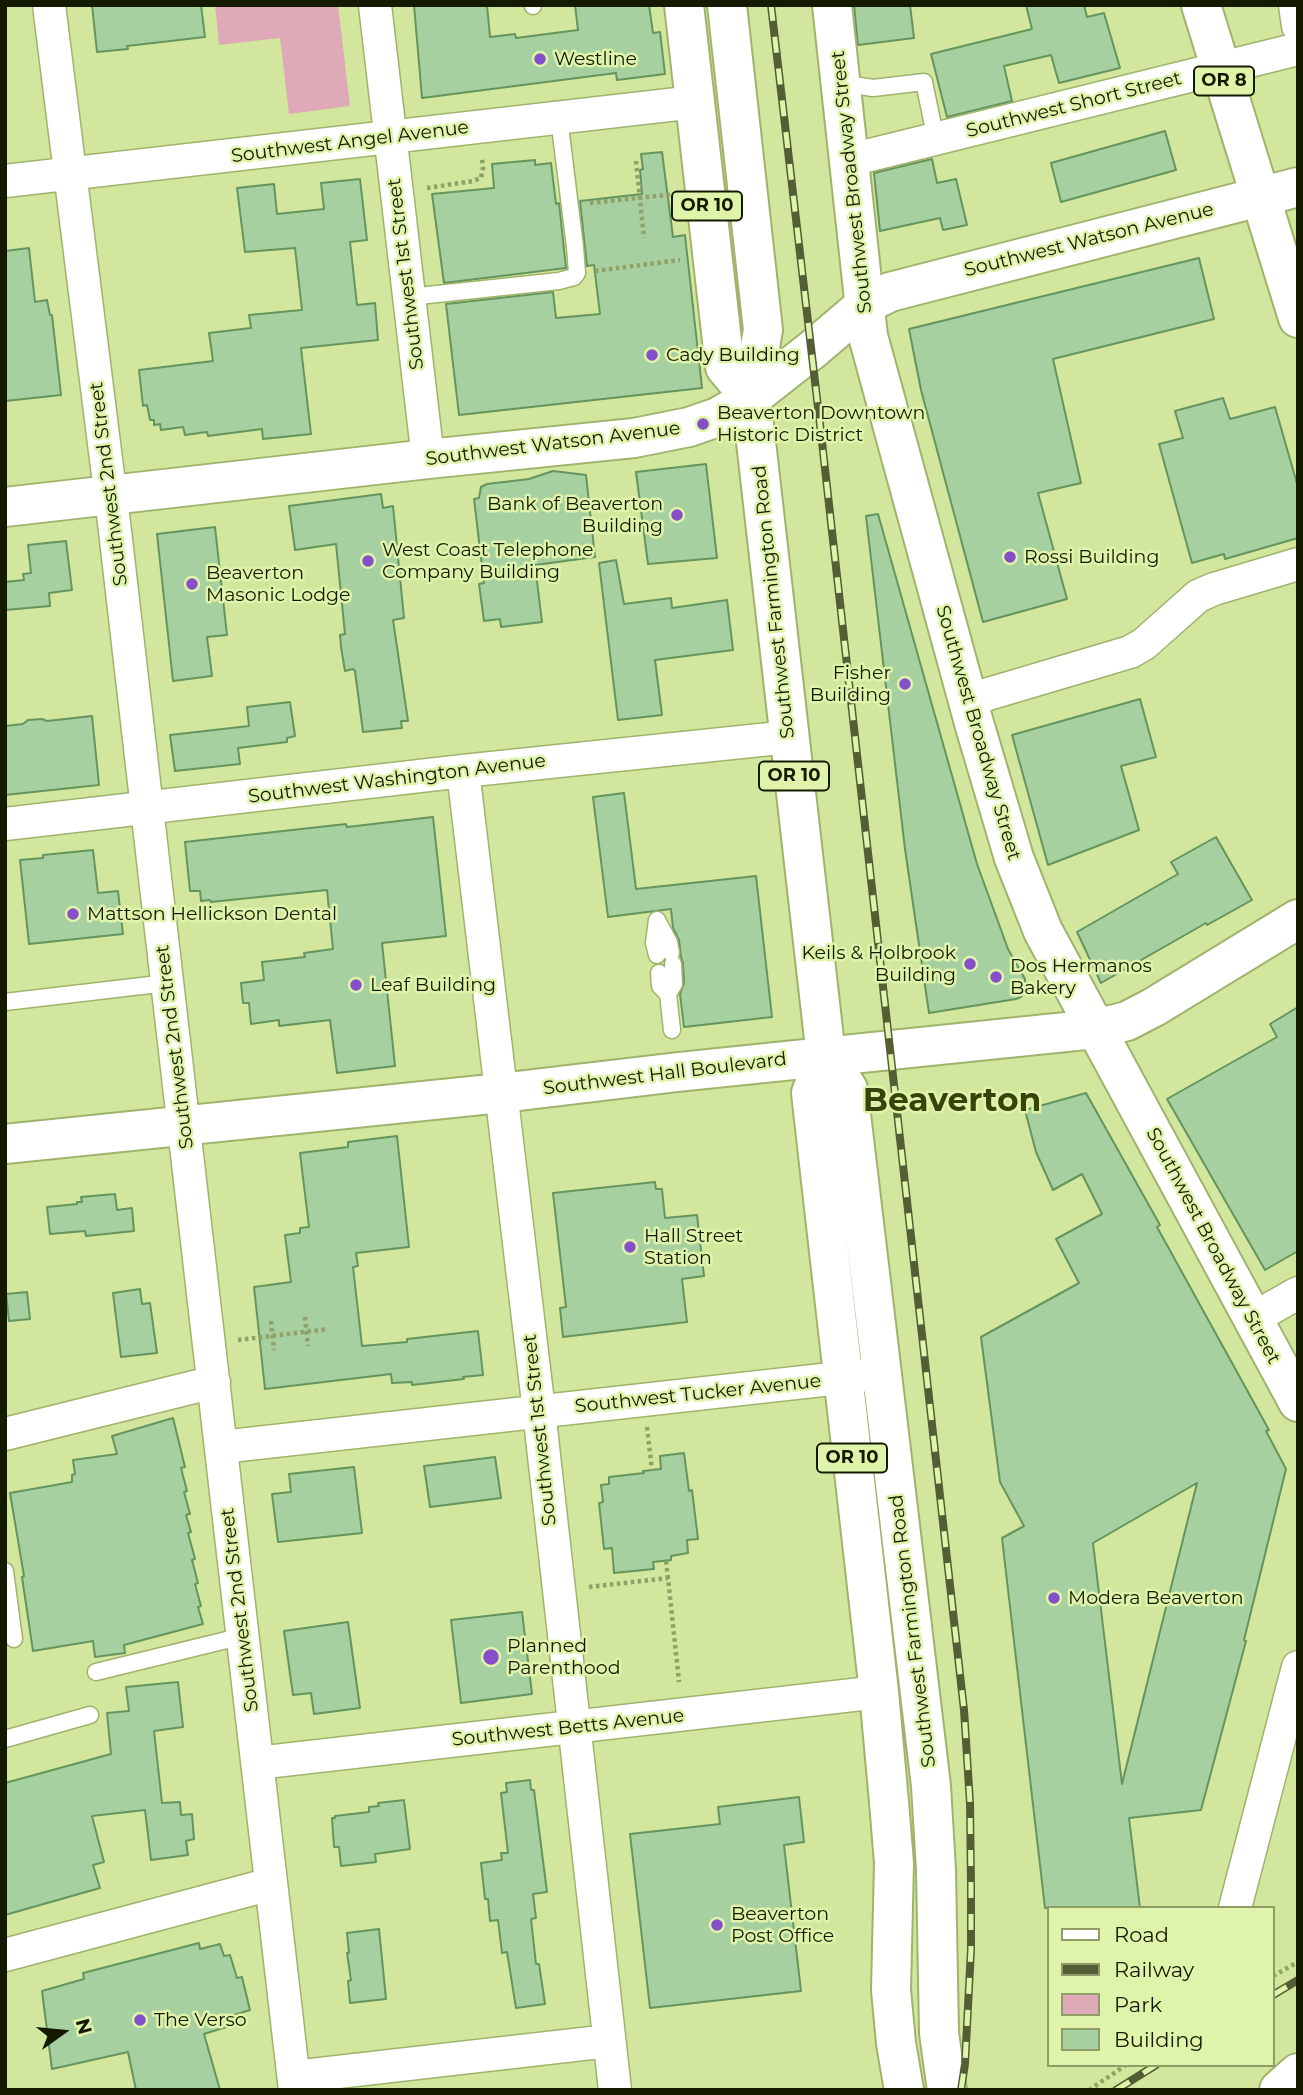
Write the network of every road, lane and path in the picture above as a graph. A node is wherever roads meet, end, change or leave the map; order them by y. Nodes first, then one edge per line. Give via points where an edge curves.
1 (49, 5) edge
2 (375, 5) edge
3 (684, 5) edge
4 (727, 5) edge
5 (832, 5) edge
6 (1201, 5) edge
7 (1295, 5) edge
8 (1298, 26) edge
9 (1298, 48) edge
10 (1220, 69) junction
11 (841, 83) junction
12 (695, 102) junction
13 (559, 118) junction
14 (390, 138) junction
15 (936, 139) junction
16 (482, 158) dead end
17 (850, 160) junction
18 (636, 161) dead end
19 (71, 175) junction
20 (5, 181) edge
21 (1298, 187) edge
22 (427, 188) dead end
23 (681, 193) dead end
24 (1261, 197) junction
25 (640, 198) junction
26 (570, 206) junction
27 (645, 238) dead end
28 (681, 260) dead end
29 (577, 273) junction
30 (409, 298) junction
31 (866, 303) junction
32 (1298, 318) edge
33 (751, 398) junction
34 (428, 459) junction
35 (110, 495) junction
36 (5, 507) edge
37 (1298, 564) edge
38 (968, 701) junction
39 (789, 737) junction
40 (463, 771) junction
41 (146, 808) junction
42 (5, 824) edge
43 (1298, 919) edge
44 (657, 920) dead end
45 (167, 983) junction
46 (5, 1002) edge
47 (1095, 1029) junction
48 (672, 1030) dead end
49 (825, 1056) junction
50 (500, 1093) junction
51 (184, 1125) junction
52 (5, 1144) edge
53 (1298, 1293) edge
54 (305, 1317) dead end
55 (1252, 1319) junction
56 (271, 1321) dead end
57 (328, 1329) dead end
58 (307, 1331) junction
59 (272, 1335) junction
60 (209, 1343) junction
61 (309, 1346) dead end
62 (274, 1350) dead end
63 (882, 1373) junction
64 (844, 1377) junction
65 (214, 1382) junction
66 (1298, 1402) edge
67 (539, 1411) junction
68 (646, 1426) dead end
69 (5, 1434) edge
70 (221, 1447) junction
71 (652, 1470) dead end
72 (666, 1561) dead end
73 (5, 1571) edge
74 (668, 1577) junction
75 (589, 1587) dead end
76 (243, 1636) junction
77 (14, 1639) dead end
78 (1298, 1667) edge
79 (96, 1672) dead end
80 (679, 1682) dead end
81 (879, 1692) junction
82 (90, 1715) dead end
83 (573, 1727) junction
84 (5, 1739) edge
85 (257, 1763) junction
86 (271, 1884) junction
87 (1236, 1906) edge
88 (5, 1955) edge
89 (1298, 1962) edge
90 (1275, 1975) edge
91 (609, 2041) junction
92 (896, 2043) junction
93 (1123, 2067) edge
94 (1298, 2073) edge
95 (294, 2083) edge
96 (615, 2090) edge
97 (881, 2090) edge
98 (904, 2090) edge
99 (947, 2090) edge
100 (1090, 2090) edge
101 (1279, 2090) edge

1 - 19 street, Southwest 2nd Street
2 - 14 street, Southwest 1st Street
3 - 12 main road, OR 10
4 - 33 main road, Southwest Farmington Road / OR 10 via 763,330
5 - 11 main road, Southwest Broadway Street
6 - 10 main road, OR 8
7 - 8 street
9 - 10 street, Southwest Short Street
10 - 15 street, Southwest Short Street
10 - 24 main road, OR 8
11 - 15 lane via 873,88 925,82
11 - 17 main road, Southwest Broadway Street
12 - 13 street, Southwest Angel Avenue
12 - 33 main road, OR 10 via 725,367
13 - 14 street, Southwest Angel Avenue
13 - 26 lane
14 - 19 street, Southwest Angel Avenue
14 - 30 street, Southwest 1st Street
15 - 17 street, Southwest Short Street
16 - 22 path via 481,178
17 - 31 main road, Southwest Broadway Street
18 - 25 path
19 - 20 street, Southwest Angel Avenue
19 - 35 street, Southwest 2nd Street
21 - 24 main road, Southwest Watson Avenue
23 - 25 path
24 - 31 main road, Southwest Watson Avenue via 912,285
24 - 32 main road, OR 8
25 - 26 path
25 - 27 path
26 - 29 lane
28 - 29 path
29 - 30 lane via 559,281
30 - 34 street, Southwest 1st Street
31 - 33 main road, Southwest Watson Avenue
31 - 38 main road, Southwest Broadway Street via 871,349
33 - 34 main road, Southwest Watson Avenue via 707,422 634,438
33 - 39 main road, Southwest Farmington Road / OR 10
34 - 35 main road, Southwest Watson Avenue
35 - 36 main road, Southwest Watson Avenue
35 - 41 street, Southwest 2nd Street
37 - 38 street via 1198,596 1130,652
38 - 47 main road, Southwest Broadway Street via 1027,894
39 - 40 street, Southwest Washington Avenue
39 - 49 main road, Southwest Farmington Road / OR 10
40 - 41 street, Southwest Washington Avenue
40 - 50 street, Southwest 1st Street
41 - 42 street, Southwest Washington Avenue
41 - 45 street, Southwest 2nd Street
43 - 47 main road, Southwest Hall Boulevard via 1154,1007
44 - 48 lane via 669,942 660,985 668,994
45 - 46 lane
45 - 51 street, Southwest 2nd Street
47 - 49 main road, Southwest Hall Boulevard
47 - 55 main road, Southwest Broadway Street
49 - 50 main road, Southwest Hall Boulevard
49 - 63 main road, Southwest Farmington Road / OR 10 via 848,1089
49 - 64 main road, Southwest Farmington Road / OR 10 via 811,1093
50 - 51 main road, Southwest Hall Boulevard
50 - 67 street, Southwest 1st Street
51 - 52 main road, Southwest Hall Boulevard
51 - 60 street, Southwest 2nd Street
53 - 55 street
54 - 58 path
55 - 66 main road, Southwest Broadway Street
56 - 59 path
57 - 58 path
58 - 59 path
58 - 61 path
59 - 60 path
59 - 62 path
60 - 65 street, Southwest 2nd Street
63 - 64 street, Southwest Tucker Avenue
63 - 99 main road, Southwest Farmington Road / OR 10 via 931,1786 939,2033
64 - 67 street, Southwest Tucker Avenue
64 - 81 main road, Southwest Farmington Road / OR 10
65 - 69 street
65 - 70 street, Southwest 2nd Street
67 - 70 street, Southwest Tucker Avenue
67 - 83 street, Southwest 1st Street
68 - 71 path
70 - 76 street, Southwest 2nd Street
72 - 74 path
73 - 77 lane
74 - 75 path
74 - 80 path
76 - 79 lane
76 - 85 street, Southwest 2nd Street
78 - 87 street
81 - 83 street, Southwest Betts Avenue
81 - 92 main road, Southwest Farmington Road / OR 10 via 894,1863 891,1990
82 - 84 lane
83 - 85 street, Southwest Betts Avenue
83 - 91 street, Southwest 1st Street
85 - 86 street, Southwest 2nd Street
86 - 88 street
86 - 95 street, Southwest 2nd Street
89 - 90 path
91 - 95 street
91 - 96 street, Southwest 1st Street
92 - 97 main road
92 - 98 main road, Southwest Farmington Road / OR 10
93 - 100 path
94 - 101 main road

